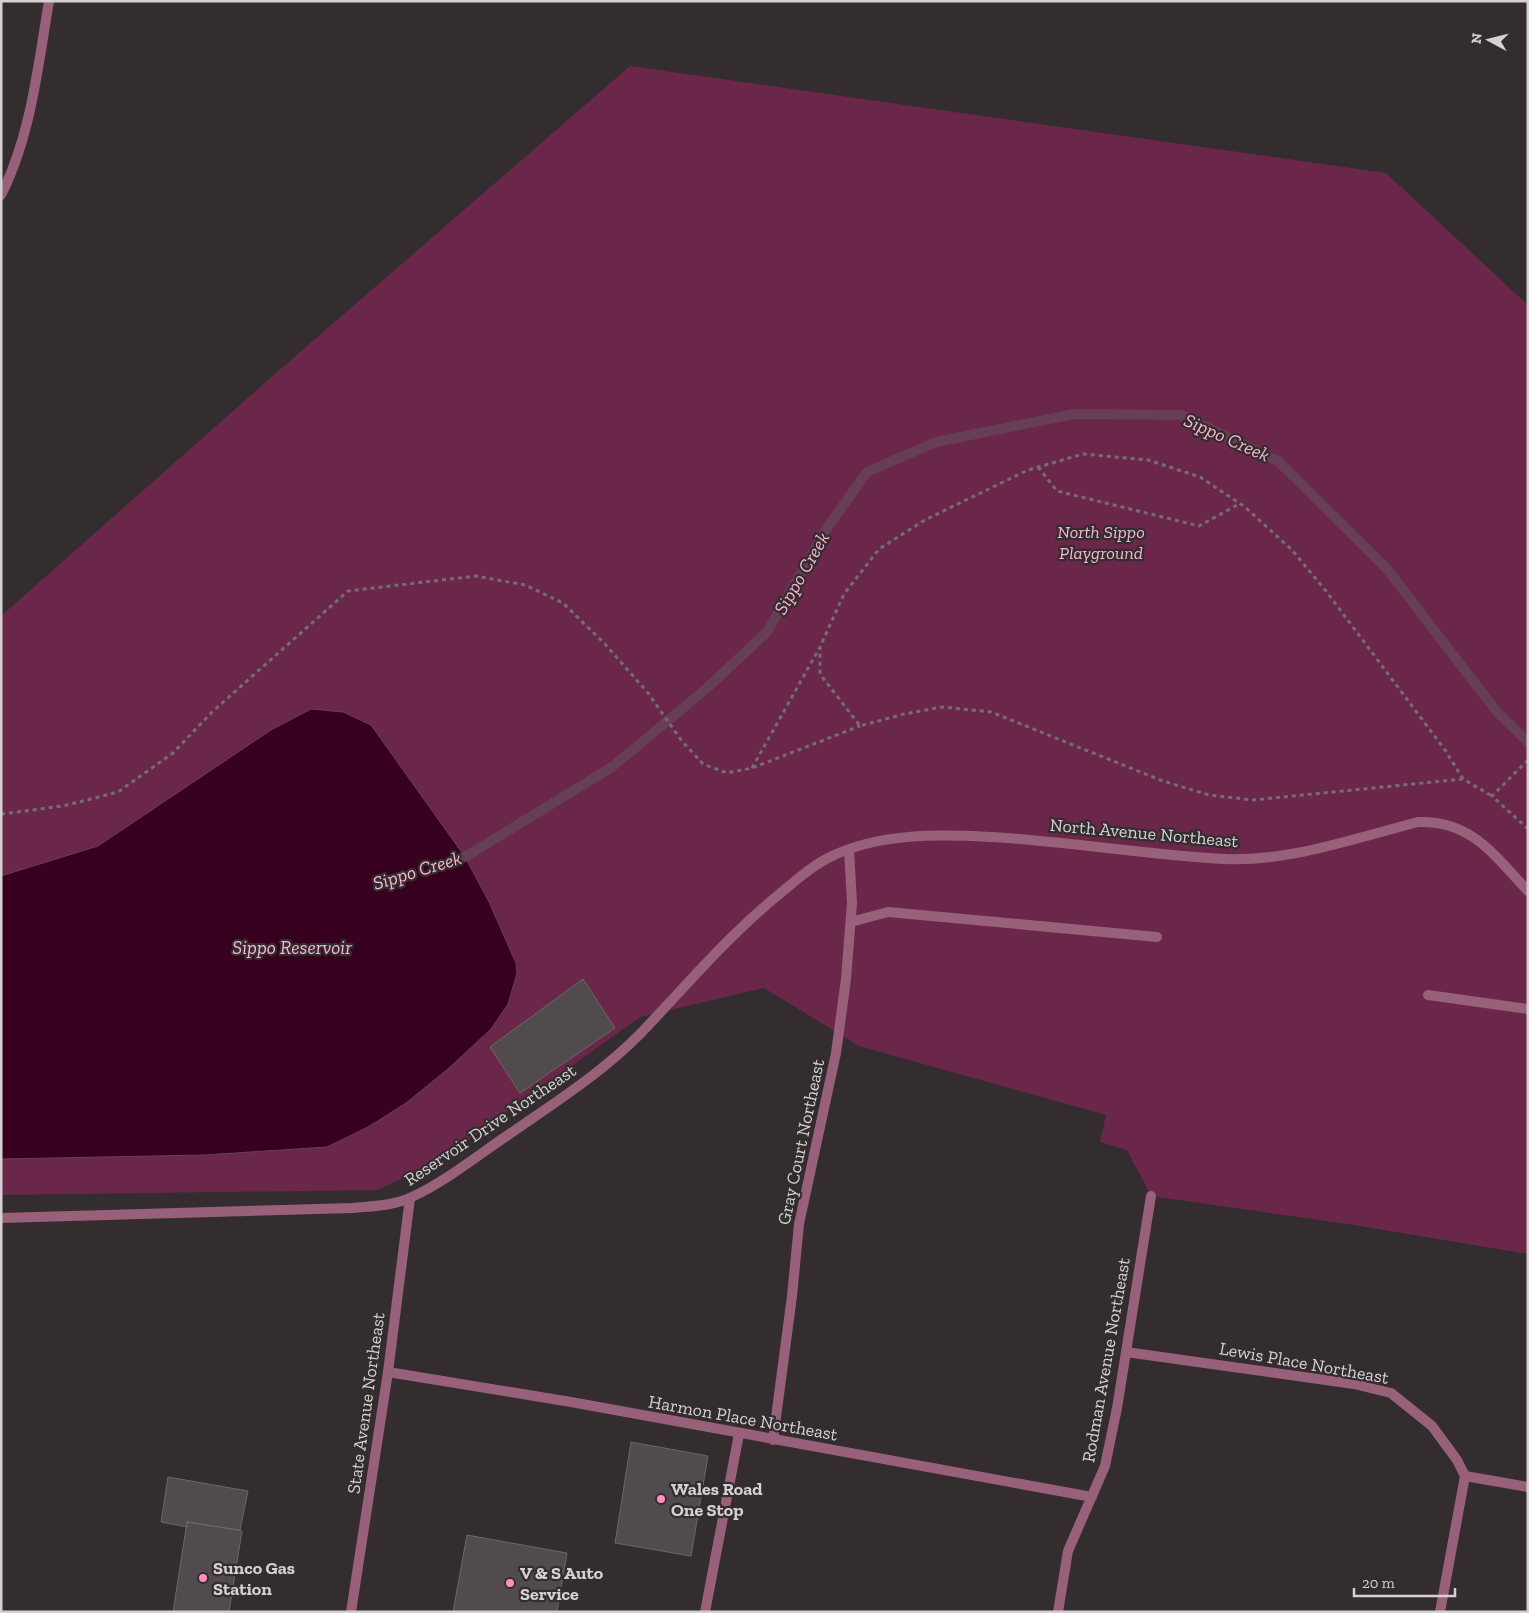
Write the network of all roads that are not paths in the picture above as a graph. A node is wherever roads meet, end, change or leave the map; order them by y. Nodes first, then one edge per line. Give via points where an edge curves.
1 (49, 1) edge
2 (1, 195) edge
3 (849, 850) junction
4 (1528, 890) edge
5 (851, 922) junction
6 (1157, 937) dead end
7 (1428, 995) dead end
8 (1528, 1009) edge
9 (1151, 1196) dead end
10 (410, 1198) junction
11 (1, 1218) edge
12 (1126, 1352) junction
13 (388, 1372) junction
14 (739, 1434) junction
15 (773, 1440) junction
16 (1465, 1476) junction
17 (1528, 1487) edge
18 (1092, 1497) junction
19 (351, 1612) edge
20 (706, 1612) edge
21 (1058, 1612) edge
22 (1440, 1612) edge

1 - 2 street via 32,101 13,167
3 - 4 street, North Avenue Northeast via 858,845 910,836 951,835 1028,839 1225,859 1281,857 1418,822 1439,821 1463,829 1488,849
3 - 5 street, Gray Court Northeast
3 - 10 street, Reservoir Drive Northeast via 804,873 751,917 639,1035 593,1076 443,1180
5 - 6 street via 888,912
5 - 15 street, Gray Court Northeast via 836,1053 799,1224
7 - 8 street
9 - 12 street, Rodman Avenue Northeast
10 - 11 street, Reservoir Drive Northeast via 388,1205 353,1208
10 - 13 street, State Avenue Northeast
12 - 16 street, Lewis Place Northeast via 1354,1384 1391,1393 1432,1426
12 - 18 street, Rodman Avenue Northeast via 1105,1466
13 - 14 street, Harmon Place Northeast
13 - 19 street, State Avenue Northeast
14 - 15 street, Harmon Place Northeast
14 - 20 street
15 - 18 street, Harmon Place Northeast
16 - 17 street
16 - 22 street
18 - 21 street, Rodman Avenue Northeast via 1068,1551

